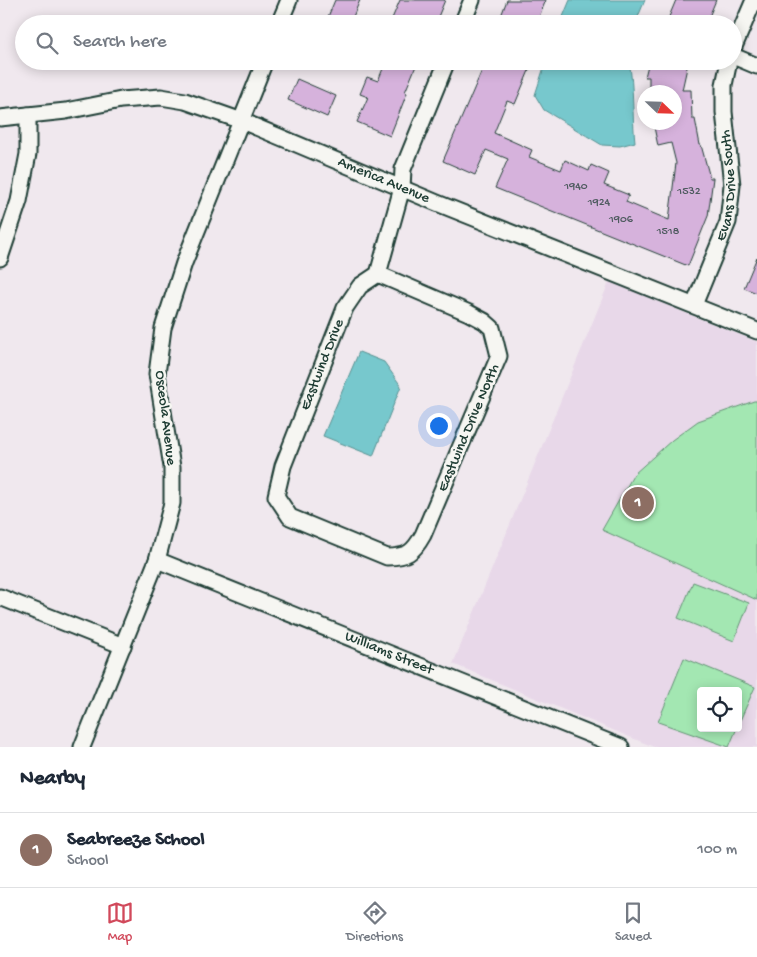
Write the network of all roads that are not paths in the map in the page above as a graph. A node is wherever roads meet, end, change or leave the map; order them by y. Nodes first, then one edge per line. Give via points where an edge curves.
1 (289, 0) edge
2 (472, 0) edge
3 (754, 0) edge
4 (283, 15) edge
5 (466, 15) edge
6 (742, 28) edge
7 (742, 60) edge
8 (757, 66) edge
9 (262, 70) edge
10 (442, 70) edge
11 (727, 70) edge
12 (28, 115) junction
13 (0, 118) edge
14 (242, 122) junction
15 (402, 188) junction
16 (0, 258) edge
17 (378, 274) junction
18 (694, 305) junction
19 (757, 331) edge
20 (321, 530) joint
21 (157, 560) junction
22 (0, 597) edge
23 (123, 646) junction
24 (82, 747) edge
25 (621, 747) edge

1 - 4 street
2 - 5 street
3 - 6 street
7 - 8 street
9 - 14 street, Osceola Avenue
10 - 15 street via 403,169
11 - 18 street, Evans Drive South via 724,112 732,185 728,222
12 - 13 street, America Avenue
12 - 14 street, America Avenue via 161,97 185,101
12 - 16 street via 28,154 21,191
14 - 15 street, America Avenue
14 - 21 street, Osceola Avenue via 184,263 163,328 157,374 172,467 172,503
15 - 17 street
15 - 18 street, America Avenue
17 - 20 street, Eastwind Drive via 360,286 345,308 283,466 276,496 290,517
17 - 20 street, Eastwind Drive North via 484,321 492,328 499,356 415,549 401,557 387,557
18 - 19 street, America Avenue
21 - 23 street, Osceola Avenue
21 - 25 street, Williams Street
22 - 23 street
23 - 24 street, Osceola Avenue

